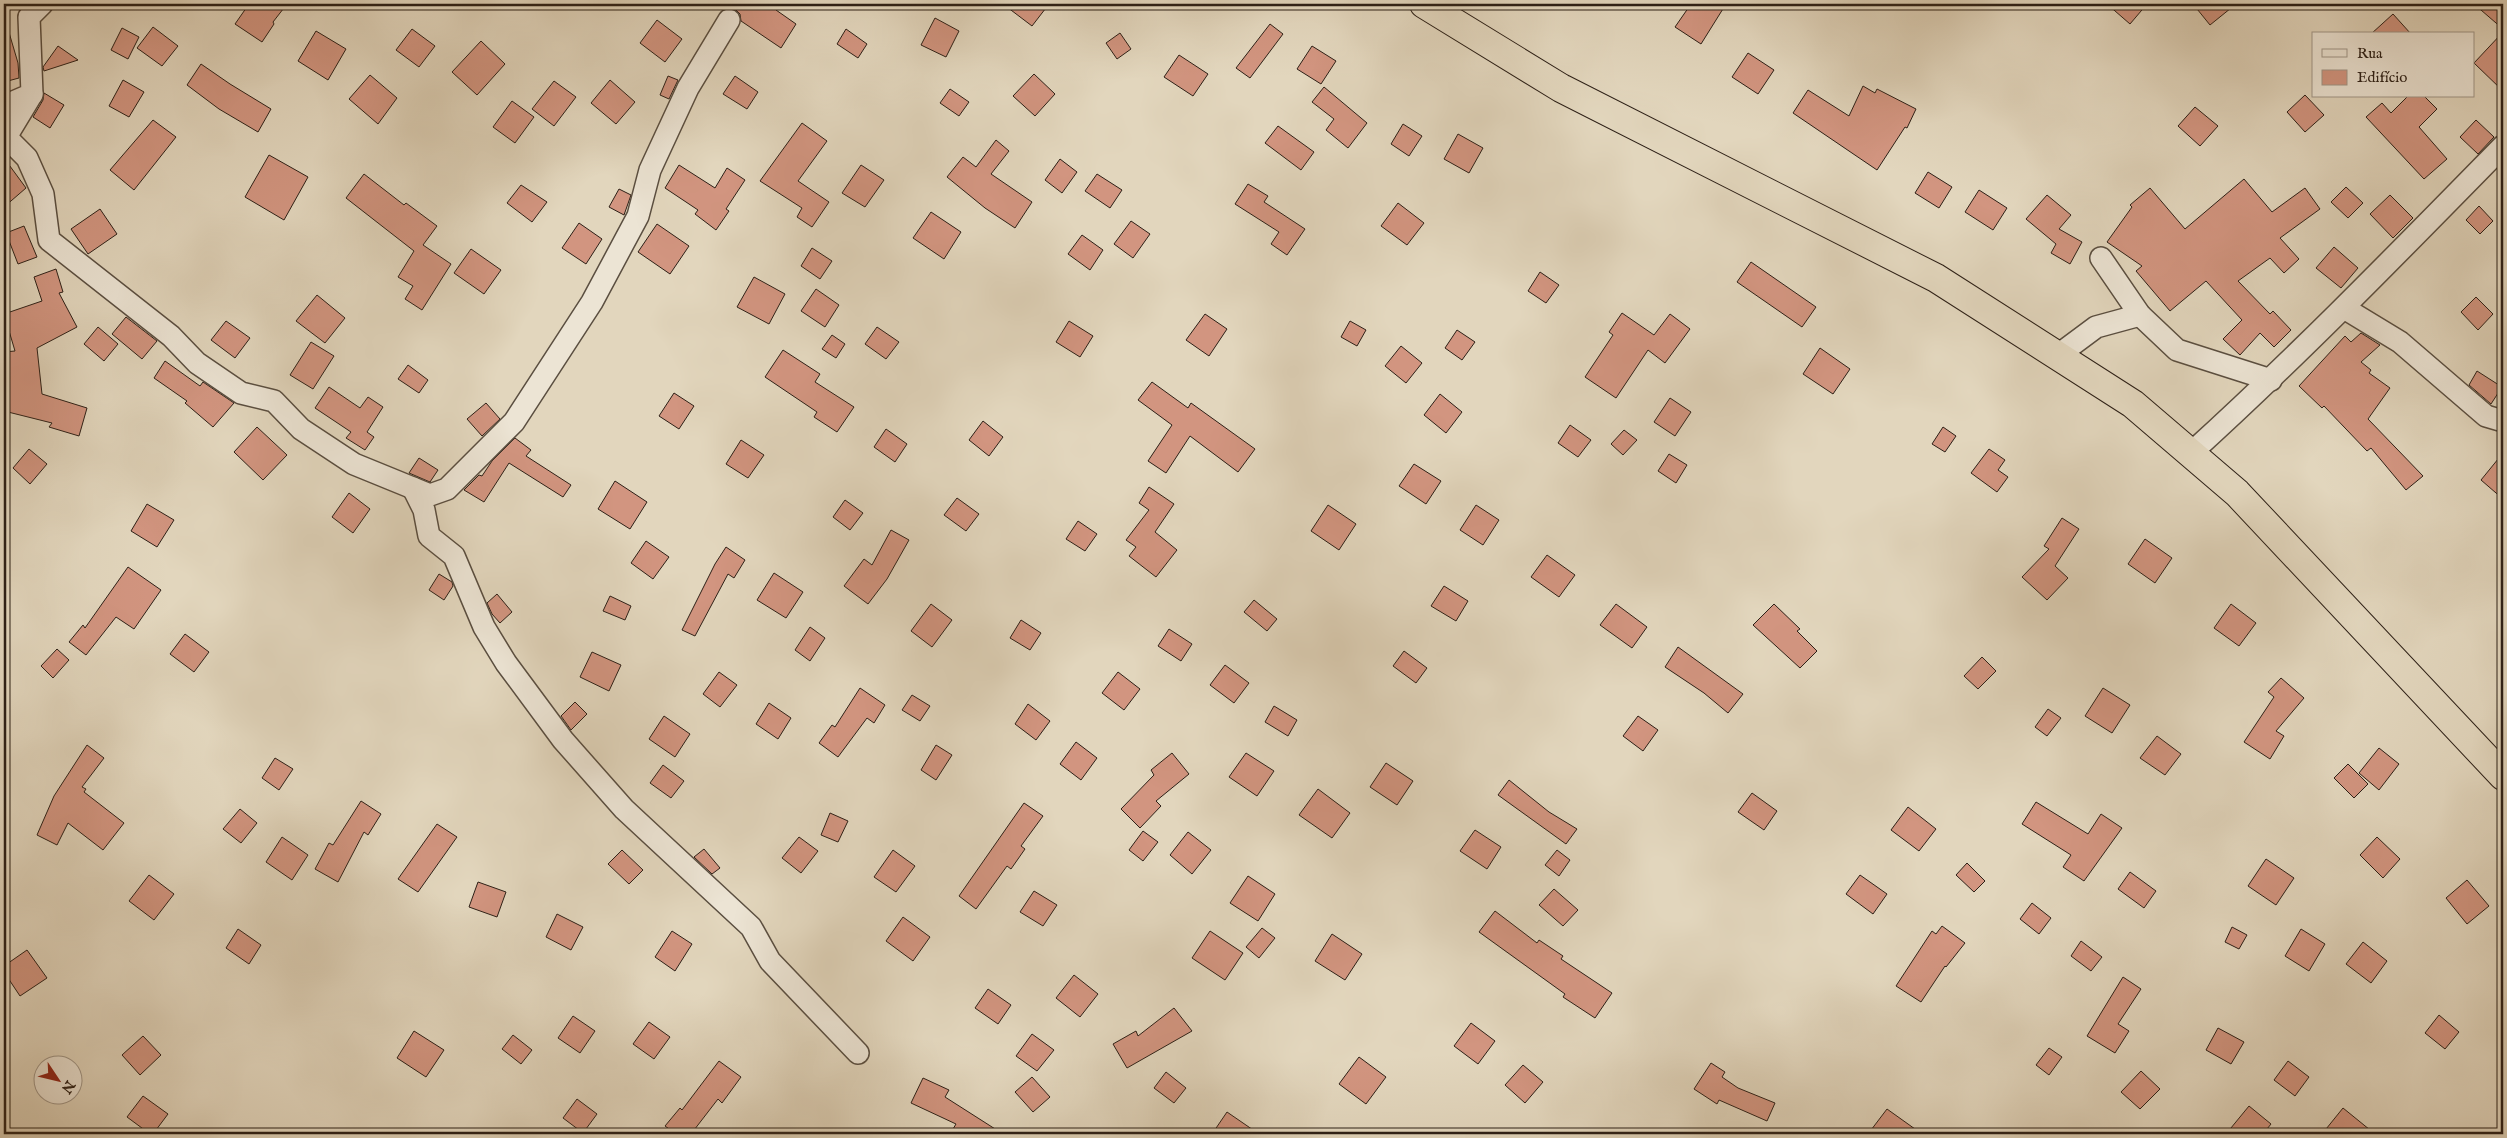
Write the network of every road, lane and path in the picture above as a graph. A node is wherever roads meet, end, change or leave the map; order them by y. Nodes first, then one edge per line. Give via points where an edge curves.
1 (42, 4) edge
2 (1424, 4) edge
3 (729, 20) dead end
4 (32, 94) junction
5 (4, 106) edge
6 (2503, 146) edge
7 (2101, 258) dead end
8 (2344, 308) junction
9 (2140, 315) junction
10 (2057, 356) junction
11 (2271, 380) junction
12 (2503, 421) edge
13 (2191, 453) junction
14 (414, 488) junction
15 (2503, 776) edge
16 (858, 1054) dead end

1 - 4 street via 29,17
2 - 10 highway via 1561,88 1936,278
3 - 14 street via 688,88 650,170 638,216 592,302 514,422 447,489 430,495
4 - 5 street
4 - 14 street via 6,137 27,158 43,194 49,240 171,336 197,363 241,393 274,401 301,429 354,464
6 - 8 street
7 - 9 street
8 - 11 street
8 - 12 street via 2400,342 2486,416
9 - 10 street via 2096,327
9 - 11 street via 2177,350
10 - 13 highway via 2133,404
11 - 13 street
13 - 15 highway via 2237,493
14 - 16 street via 424,510 429,536 454,556 484,627 506,663 563,740 624,809 751,927 770,961

